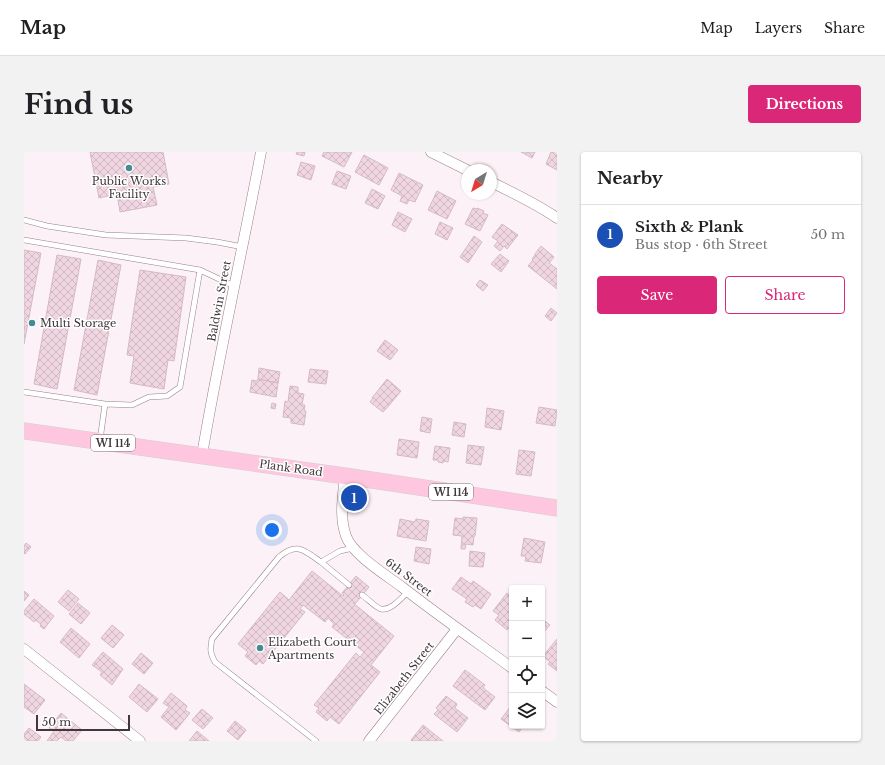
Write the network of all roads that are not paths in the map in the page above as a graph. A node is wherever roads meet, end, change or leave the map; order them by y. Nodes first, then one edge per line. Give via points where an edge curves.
1 (261, 152) edge
2 (431, 152) edge
3 (461, 167) edge
4 (497, 185) edge
5 (557, 218) edge
6 (24, 220) edge
7 (24, 240) edge
8 (242, 247) junction
9 (200, 270) junction
10 (234, 286) junction
11 (24, 392) edge
12 (105, 404) junction
13 (24, 431) edge
14 (99, 441) junction
15 (202, 455) junction
16 (345, 476) junction
17 (557, 508) edge
18 (353, 548) junction
19 (320, 562) junction
20 (349, 585) dead end
21 (408, 592) junction
22 (362, 595) dead end
23 (457, 629) junction
24 (24, 649) edge
25 (509, 666) edge
26 (545, 693) edge
27 (557, 702) edge
28 (140, 741) edge
29 (316, 741) edge
30 (369, 741) edge

1 - 8 street, Baldwin Street
2 - 3 street
4 - 5 street
6 - 8 lane via 106,235 186,238
7 - 9 lane
8 - 10 street, Baldwin Street
9 - 10 lane
9 - 12 lane via 180,387 167,396 149,397 132,405
10 - 15 street, Baldwin Street
11 - 12 lane
12 - 14 lane
13 - 14 main road, Plank Road / WI 114
14 - 15 main road, Plank Road / WI 114
15 - 16 main road, Plank Road / WI 114
16 - 17 main road, Plank Road / WI 114
16 - 18 street, 6th Street via 342,515 346,537
18 - 19 lane via 340,551
18 - 21 street, 6th Street
19 - 20 lane
19 - 29 lane via 300,549 285,552 212,639 210,648 211,656 218,665
21 - 22 lane via 387,609 380,609
21 - 23 street, 6th Street
23 - 25 street, 6th Street
23 - 30 street, Elizabeth Street
24 - 28 street
26 - 27 street

